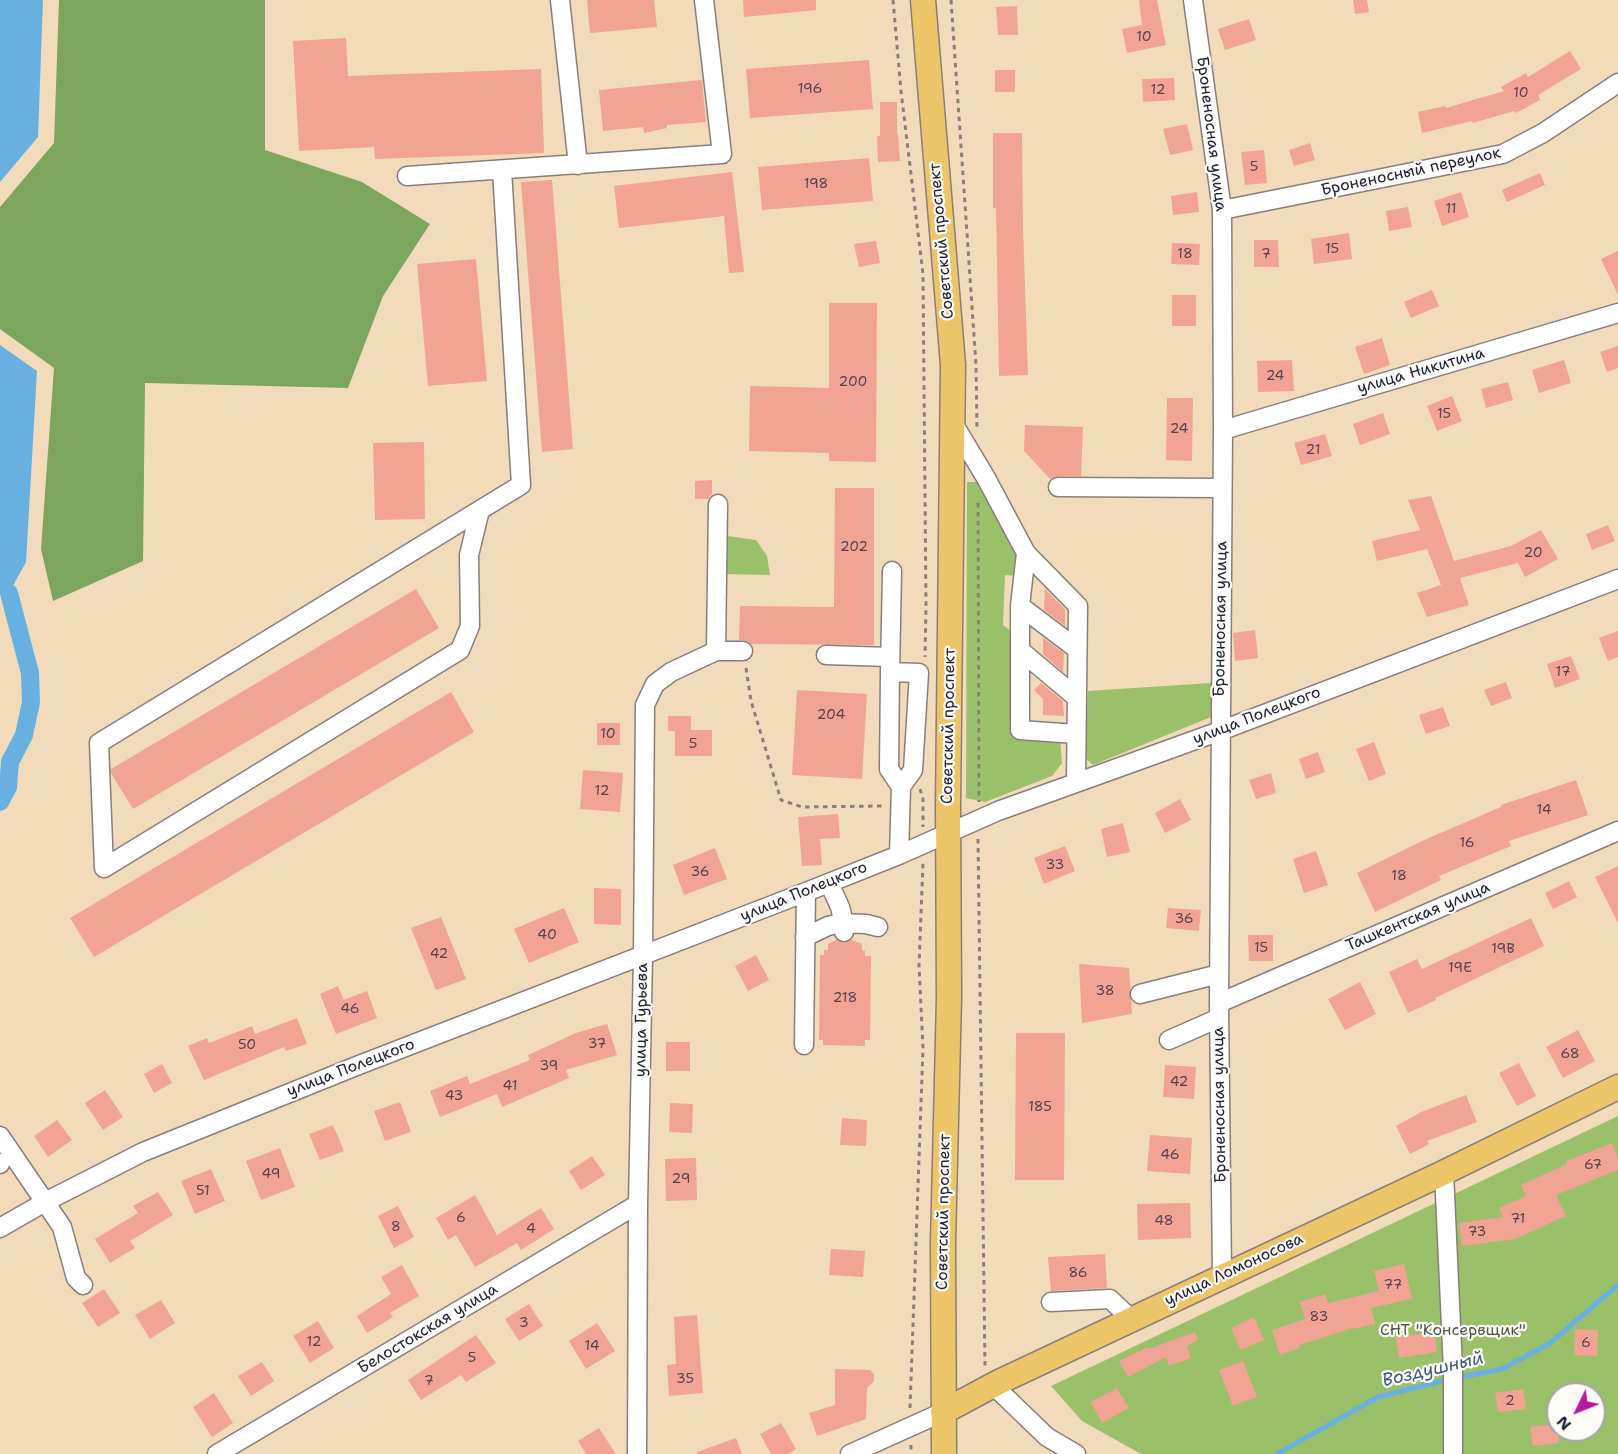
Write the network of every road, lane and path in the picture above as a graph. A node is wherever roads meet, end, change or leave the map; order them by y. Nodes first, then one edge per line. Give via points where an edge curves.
1 (560, 0) edge
2 (704, 0) edge
3 (893, 0) edge
4 (923, 0) edge
5 (951, 0) edge
6 (1193, 0) edge
7 (1618, 83) edge
8 (578, 165) junction
9 (502, 170) junction
10 (407, 176) dead end
11 (1222, 210) junction
12 (1618, 313) edge
13 (953, 423) junction
14 (977, 430) dead end
15 (1223, 430) junction
16 (982, 477) junction
17 (952, 483) junction
18 (1058, 487) dead end
19 (1222, 488) junction
20 (718, 504) dead end
21 (480, 510) junction
22 (1026, 553) junction
23 (892, 571) dead end
24 (1618, 579) edge
25 (1020, 606) junction
26 (1077, 650) junction
27 (716, 651) junction
28 (743, 651) joint
29 (1021, 651) junction
30 (826, 656) dead end
31 (890, 664) junction
32 (919, 673) junction
33 (1077, 698) junction
34 (1220, 731) junction
35 (1076, 734) junction
36 (913, 770) junction
37 (1076, 782) junction
38 (901, 796) junction
39 (978, 820) junction
40 (1618, 831) edge
41 (948, 833) junction
42 (924, 844) junction
43 (899, 855) junction
44 (829, 883) junction
45 (806, 892) junction
46 (878, 927) dead end
47 (844, 928) junction
48 (806, 937) junction
49 (643, 956) junction
50 (1219, 974) junction
51 (1140, 994) dead end
52 (1219, 1011) junction
53 (1169, 1040) dead end
54 (804, 1045) dead end
55 (1618, 1087) edge
56 (0, 1136) edge
57 (1444, 1172) junction
58 (45, 1202) junction
59 (638, 1204) junction
60 (0, 1228) edge
61 (1222, 1276) junction
62 (82, 1285) dead end
63 (1051, 1302) dead end
64 (1131, 1319) junction
65 (989, 1387) junction
66 (943, 1412) junction
67 (909, 1427) junction
68 (217, 1454) edge
69 (637, 1454) edge
70 (850, 1454) edge
71 (912, 1454) edge
72 (944, 1454) edge
73 (1076, 1454) edge
74 (1453, 1454) edge

1 - 8 street
2 - 8 street via 722,154
3 - 32 path via 923,274 926,606 924,671
4 - 13 main road, Советский проспект via 952,365
5 - 14 path
6 - 11 street, Броненосная улица
7 - 11 street, Броненосный переулок via 1543,133 1503,154
8 - 9 street
9 - 10 street
9 - 21 street via 521,485
11 - 15 street, Броненосная улица
12 - 15 street, улица Никитина
13 - 16 street
13 - 17 main road, Советский проспект
15 - 19 street, Броненосная улица
16 - 17 street
16 - 22 street
16 - 39 path
17 - 41 main road, Советский проспект
18 - 19 street
19 - 34 street, Броненосная улица
20 - 27 street
21 - 21 street via 99,743 104,868 460,650 470,626 469,555
22 - 25 street
22 - 26 street via 1078,606
23 - 31 street
24 - 34 street, улица Полецкого
25 - 26 street
25 - 29 street
26 - 33 street
27 - 28 street, улица Гурьева
27 - 49 street, улица Гурьева via 655,684 645,705
28 - 38 path via 751,701 781,800 802,807 863,807
29 - 33 street
29 - 35 street via 1020,730
30 - 31 street
31 - 32 street
31 - 38 street via 889,769
32 - 36 street
33 - 35 street
34 - 37 street, улица Полецкого
34 - 50 street, Броненосная улица
35 - 37 street
36 - 38 street
36 - 42 path via 923,799
37 - 39 street, улица Полецкого
38 - 43 street
39 - 41 street, улица Полецкого
39 - 65 path
40 - 52 street, Ташкентская улица
41 - 42 street, улица Полецкого
41 - 66 main road, Советский проспект
42 - 43 street, улица Полецкого
42 - 67 path via 919,966 923,1048
43 - 44 street, улица Полецкого
44 - 45 street, улица Полецкого
44 - 47 street
45 - 48 street
45 - 49 street, улица Полецкого
46 - 47 street via 866,924
47 - 48 street via 828,926
48 - 54 street
49 - 58 street, улица Полецкого via 143,1152
49 - 59 street, улица Гурьева
50 - 51 street
50 - 52 street, Броненосная улица
52 - 53 street, Ташкентская улица
52 - 61 street, Броненосная улица
55 - 57 main road, улица Ломоносова
56 - 58 street
57 - 61 main road, улица Ломоносова
57 - 74 street
58 - 60 street, улица Полецкого
58 - 62 street via 62,1227 76,1278
59 - 68 street, Белостокская улица
59 - 69 street, улица Гурьева
61 - 64 main road, улица Ломоносова
63 - 64 street via 1110,1299
64 - 65 main road, улица Ломоносова
65 - 66 main road, улица Ломоносова
65 - 73 street via 1047,1437
66 - 67 street, улица Ломоносова
66 - 72 main road, Советский проспект
67 - 70 street, улица Ломоносова
67 - 71 path

